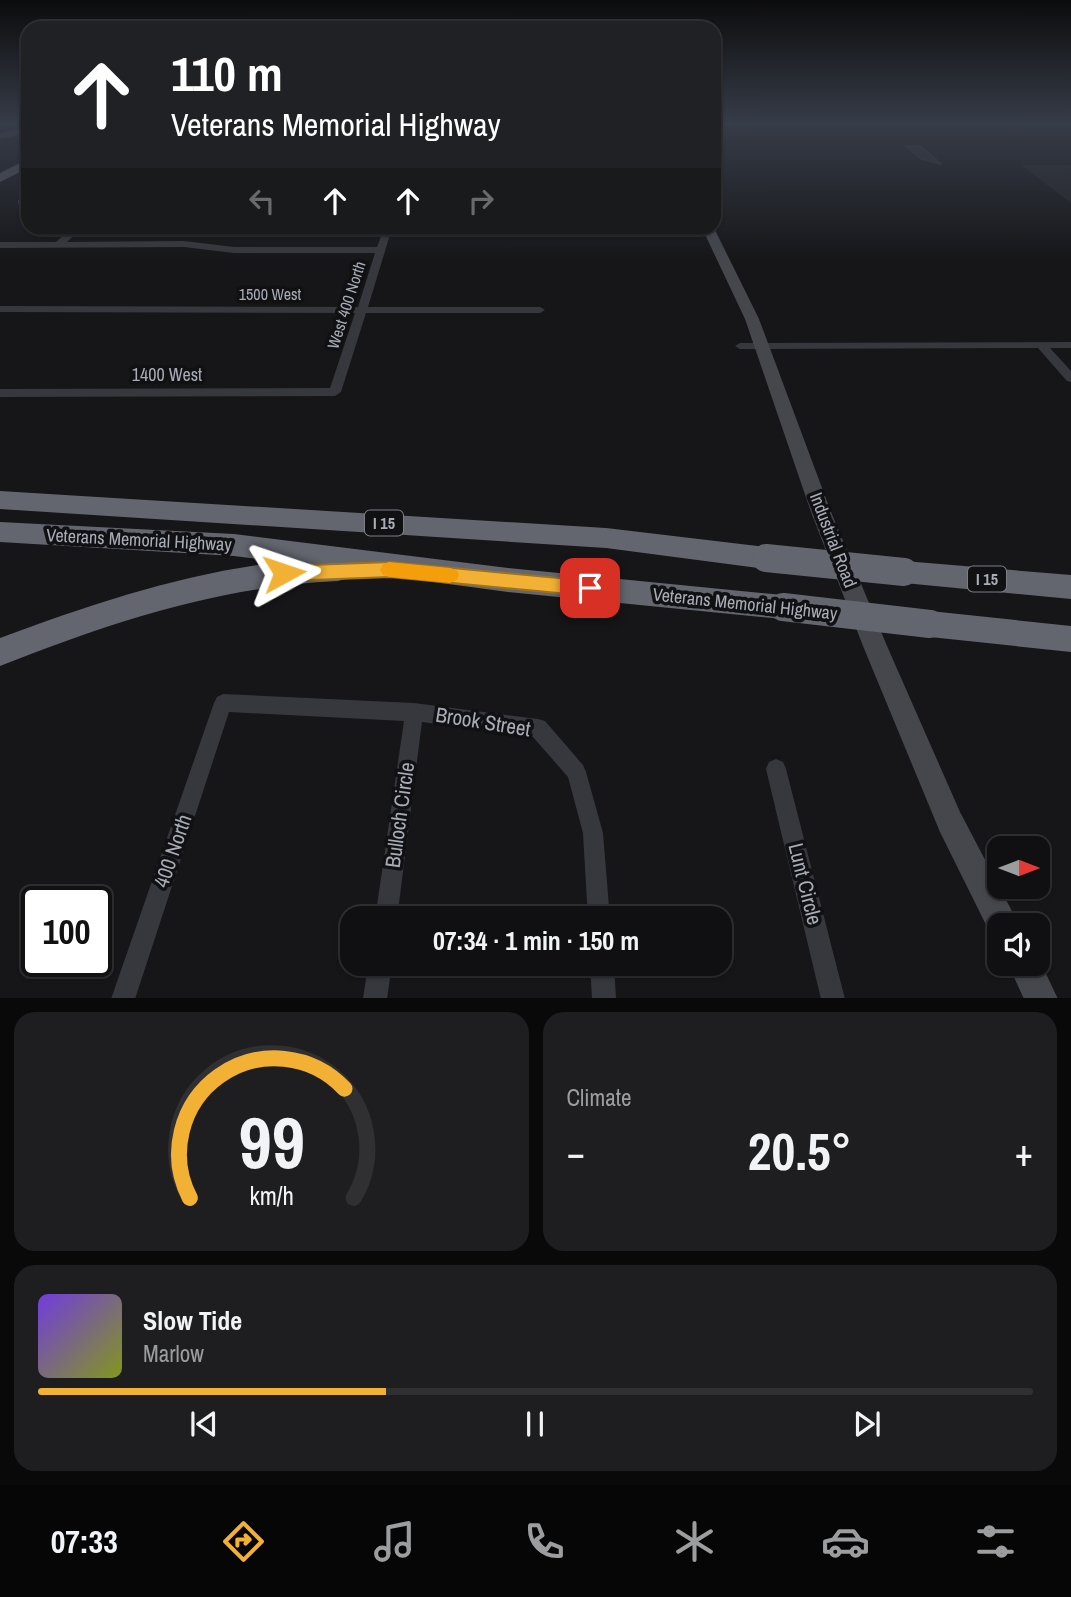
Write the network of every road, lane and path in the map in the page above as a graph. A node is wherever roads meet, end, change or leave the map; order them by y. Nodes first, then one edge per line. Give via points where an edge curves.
1 (18, 169) edge
2 (0, 178) edge
3 (69, 235) edge
4 (385, 235) edge
5 (711, 235) edge
6 (0, 245) edge
7 (58, 245) junction
8 (380, 250) junction
9 (0, 309) edge
10 (360, 310) junction
11 (540, 310) dead end
12 (1041, 345) junction
13 (1071, 345) edge
14 (740, 346) dead end
15 (763, 346) junction
16 (1071, 378) edge
17 (335, 392) joint
18 (0, 393) edge
19 (0, 500) edge
20 (0, 531) edge
21 (508, 580) junction
22 (1071, 587) edge
23 (1071, 639) edge
24 (0, 652) edge
25 (223, 703) joint
26 (414, 712) junction
27 (776, 769) dead end
28 (388, 906) edge
29 (598, 906) edge
30 (996, 913) edge
31 (378, 976) edge
32 (603, 976) edge
33 (1030, 976) edge
34 (123, 998) edge
35 (375, 998) edge
36 (604, 998) edge
37 (833, 998) edge
38 (1041, 998) edge

1 - 2 main road
3 - 7 street
4 - 8 street, West 400 North
5 - 15 street, Industrial Road
6 - 7 street
7 - 8 street
8 - 10 street, West 400 North
9 - 10 street, 1500 West
10 - 11 street, 1500 West
10 - 17 street, West 400 North
12 - 13 street
12 - 15 street
12 - 16 street
14 - 15 street
15 - 30 street, Industrial Road via 821,512 875,646 950,822
17 - 18 street, 1400 West
19 - 22 highway, Veterans Memorial Highway / I 15, bridge via 606,538
20 - 21 highway, Veterans Memorial Highway via 234,545
21 - 23 highway, Veterans Memorial Highway, bridge
21 - 24 highway via 390,570 284,573 122,608
25 - 26 street, Brook Street
25 - 34 street, 400 North
26 - 28 street, Bulloch Circle
26 - 29 street, Brook Street via 538,728 576,772 593,833
27 - 37 street, Lunt Circle
31 - 35 street
32 - 36 street
33 - 38 street

